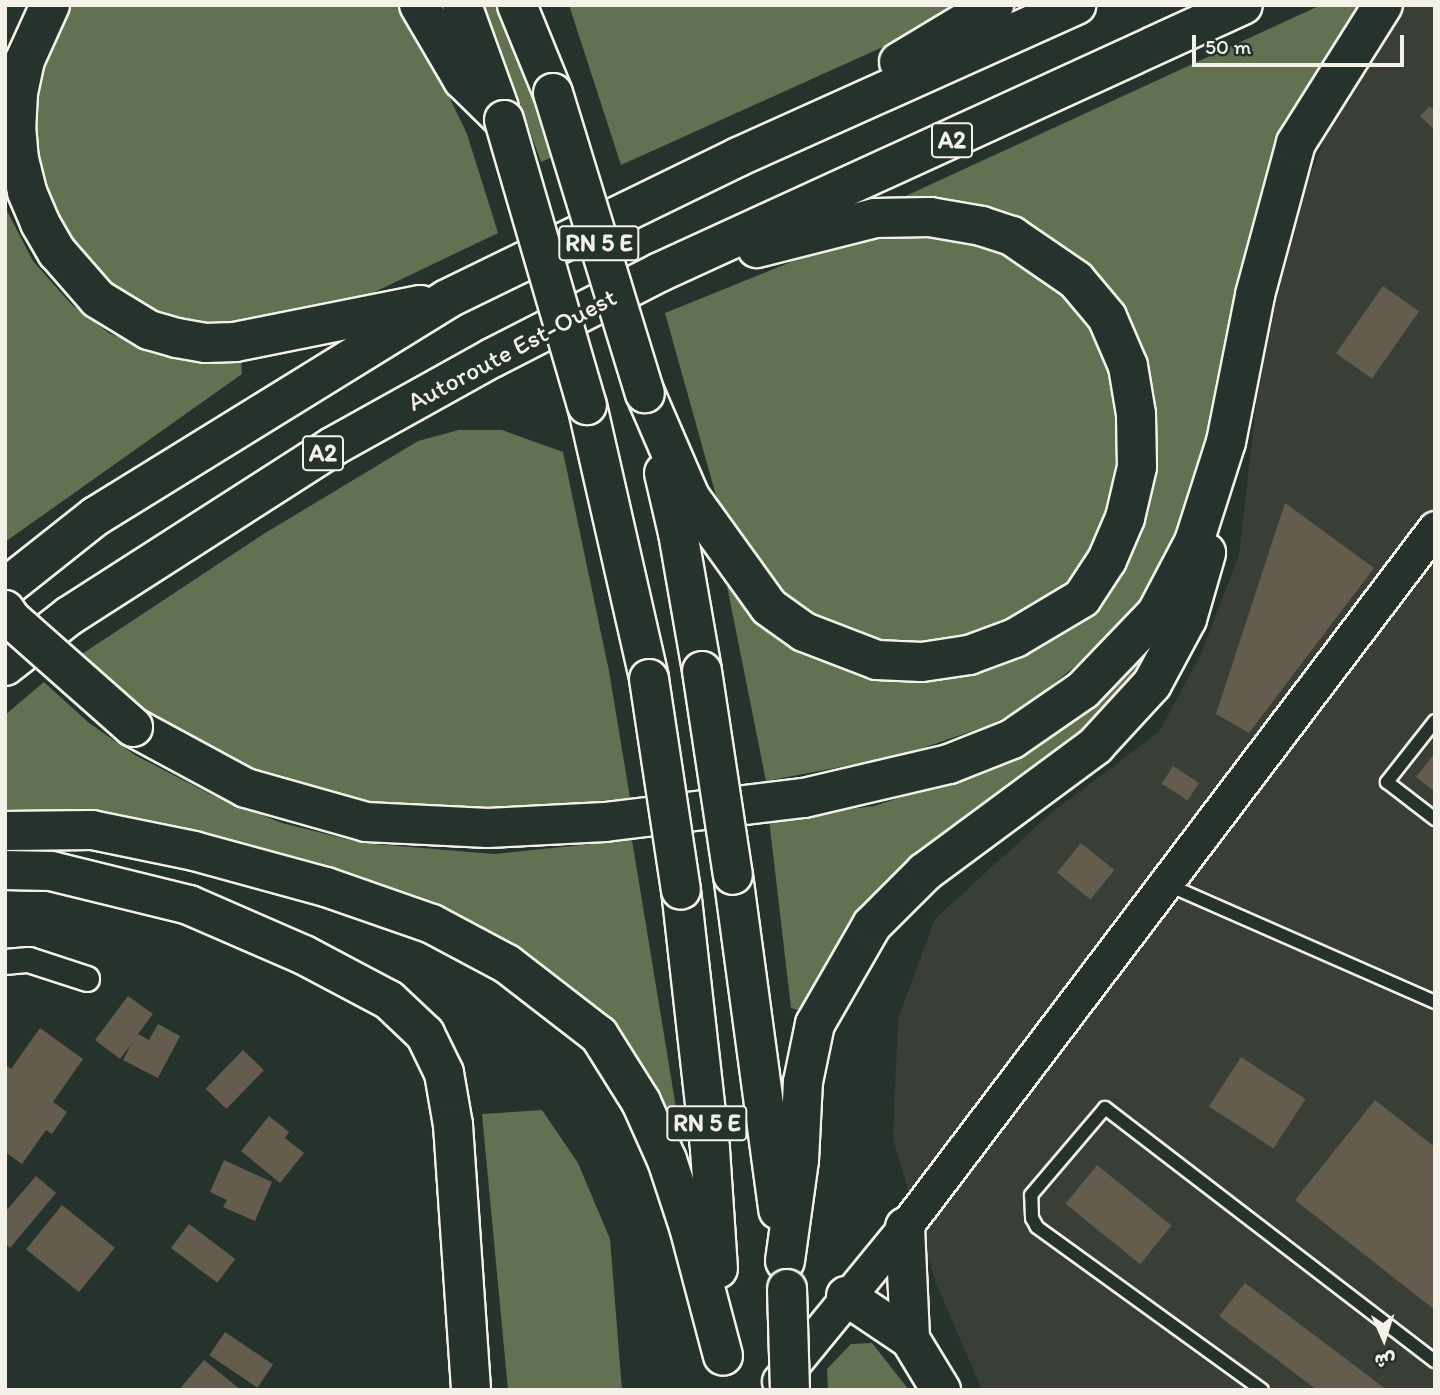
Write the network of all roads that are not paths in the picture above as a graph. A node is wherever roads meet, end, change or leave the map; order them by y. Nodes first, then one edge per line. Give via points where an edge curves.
1 (50, 5) edge
2 (419, 5) edge
3 (462, 5) edge
4 (517, 5) edge
5 (534, 5) edge
6 (993, 5) edge
7 (1076, 5) edge
8 (1243, 5) edge
9 (1382, 5) edge
10 (553, 93) junction
11 (504, 120) junction
12 (738, 157) junction
13 (660, 272) junction
14 (447, 299) junction
15 (645, 393) junction
16 (1226, 442) junction
17 (1435, 528) edge
18 (5, 588) edge
19 (5, 610) edge
20 (5, 666) edge
21 (1435, 721) edge
22 (1435, 819) edge
23 (5, 831) edge
24 (5, 870) edge
25 (1165, 884) junction
26 (5, 962) edge
27 (87, 979) dead end
28 (1435, 1002) edge
29 (905, 1227) junction
30 (786, 1275) junction
31 (846, 1296) junction
32 (910, 1339) junction
33 (1435, 1362) edge
34 (724, 1373) edge
35 (471, 1390) edge
36 (772, 1390) edge
37 (790, 1390) edge
38 (941, 1390) edge
39 (1262, 1390) edge

1 - 14 highway via 36,29 20,82 19,159 40,223 57,252 98,299 149,330 177,338 235,342
2 - 11 highway via 463,80
3 - 11 highway, RN 5 E
4 - 10 highway, RN 5 E
5 - 10 highway
6 - 12 highway
7 - 12 highway, A2
8 - 13 highway, Autoroute Est-Ouest / A2
9 - 16 highway via 1296,143 1255,295
10 - 15 highway, RN 5 E, bridge
11 - 34 highway, RN 5 E, bridge via 587,405 649,679 681,890 710,1149
12 - 14 highway, A2
13 - 15 highway via 874,218 930,217 1012,236 1076,280 1107,317 1128,366 1136,414 1137,467 1121,528 1082,598 1015,638 969,655 922,662 877,660 804,632 769,607 690,497
13 - 20 highway, Autoroute Est-Ouest / A2 via 332,447 69,616
14 - 18 highway, A2 via 96,516
15 - 30 highway, RN 5 E, bridge via 678,533 702,671
16 - 19 highway, bridge via 1194,542 1156,614 1083,690 1012,740 948,764 804,798 605,822 488,828 366,822 246,788 133,727
16 - 30 highway via 1208,547 1187,618 1152,684 1095,746 925,872 872,925 815,1024 803,1082
17 - 25 main road
21 - 22 lane via 1387,782
23 - 34 highway via 92,830 194,851 326,887 432,924 507,964 598,1035 641,1102 689,1227
24 - 35 highway via 51,871 189,905 304,955 389,1000 425,1034 444,1073 453,1125
25 - 28 lane
25 - 29 main road
26 - 27 street via 29,960
29 - 31 main road
29 - 32 highway
30 - 37 highway, RN 5 E, bridge
31 - 32 highway
31 - 36 main road
32 - 38 highway
33 - 39 lane via 1105,1108 1031,1195 1032,1219

